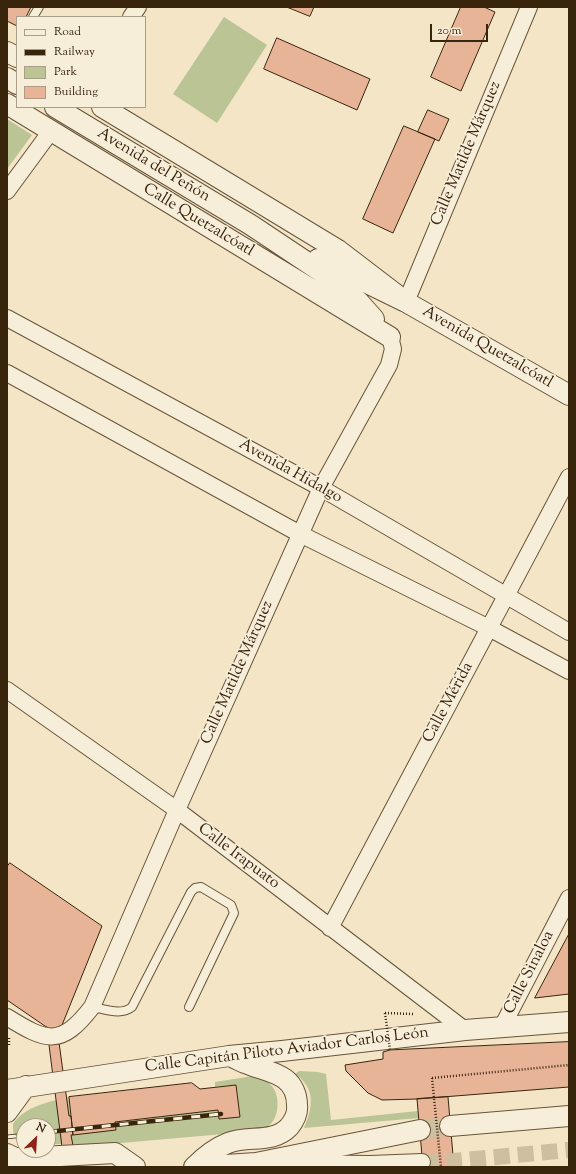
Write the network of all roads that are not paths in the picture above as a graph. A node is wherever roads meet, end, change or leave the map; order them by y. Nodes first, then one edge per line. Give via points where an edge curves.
1 (38, 7) edge
2 (138, 7) edge
3 (529, 7) edge
4 (34, 16) edge
5 (132, 16) edge
6 (7, 78) edge
7 (16, 83) edge
8 (7, 104) edge
9 (56, 108) edge
10 (104, 108) edge
11 (50, 131) junction
12 (7, 191) edge
13 (251, 225) junction
14 (406, 302) junction
15 (7, 318) edge
16 (390, 337) junction
17 (7, 372) edge
18 (569, 395) edge
19 (569, 478) edge
20 (321, 488) junction
21 (300, 534) junction
22 (506, 596) junction
23 (489, 628) junction
24 (569, 632) edge
25 (569, 672) edge
26 (7, 690) edge
27 (176, 810) junction
28 (569, 898) edge
29 (330, 928) junction
30 (189, 1007) dead end
31 (90, 1010) junction
32 (8, 1018) edge
33 (569, 1022) edge
34 (502, 1027) junction
35 (465, 1030) junction
36 (229, 1056) junction
37 (26, 1086) junction
38 (7, 1090) edge
39 (7, 1112) edge
40 (569, 1116) edge
41 (450, 1126) tunnel mouth
42 (420, 1130) tunnel mouth
43 (7, 1154) edge
44 (422, 1162) tunnel mouth
45 (256, 1163) junction
46 (135, 1167) edge
47 (194, 1167) edge

1 - 4 lane
2 - 5 street
3 - 14 street, Calle Matilde Márquez
6 - 7 street
8 - 11 street, Calle Quetzalcóatl
9 - 13 street, Avenida del Peñón
10 - 14 street via 338,250
11 - 12 street
11 - 16 street, Calle Quetzalcóatl
13 - 14 street, Avenida del Peñón
13 - 16 street, Avenida del Peñón via 323,273 352,297
14 - 18 street, Avenida Quetzalcóatl
15 - 20 street, Avenida Hidalgo
16 - 20 street, Calle Matilde Márquez via 393,349 389,365
17 - 21 street
19 - 22 street, Calle Mérida
20 - 21 street, Calle Matilde Márquez
20 - 22 street, Avenida Hidalgo
21 - 23 street
21 - 27 street, Calle Matilde Márquez
22 - 23 street, Calle Mérida
22 - 24 street, Avenida Hidalgo
23 - 25 street
23 - 29 street, Calle Mérida
26 - 27 street, Calle Irapuato
27 - 29 street, Calle Irapuato
27 - 31 street, Calle Matilde Márquez
28 - 34 street, Calle Sinaloa
29 - 35 street, Calle Irapuato
30 - 31 lane via 234,912 231,905 201,887 191,892 132,1008 121,1012
31 - 32 street via 71,1030 56,1037 32,1032
33 - 34 street, Calle Capitán Piloto Aviador Carlos León
34 - 35 street, Calle Capitán Piloto Aviador Carlos León
35 - 36 street, Calle Capitán Piloto Aviador Carlos León
36 - 37 street, Calle Capitán Piloto Aviador Carlos León
36 - 47 street via 276,1074 290,1084 297,1100 296,1116 292,1124 279,1134 230,1142 203,1157
37 - 38 street, Calle Capitán Piloto Aviador Carlos León
37 - 39 street
40 - 41 street
42 - 45 street
43 - 46 street via 23,1158 115,1153
44 - 45 street
45 - 47 street

